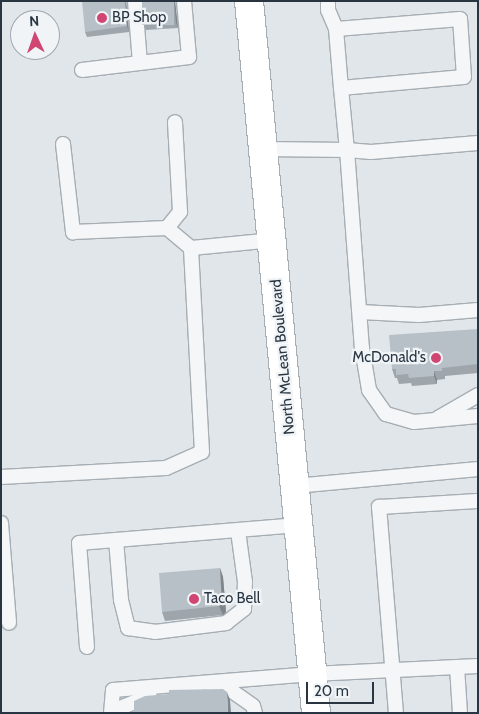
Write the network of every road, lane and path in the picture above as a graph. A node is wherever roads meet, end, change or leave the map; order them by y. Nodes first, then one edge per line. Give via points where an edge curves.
1 (135, 1) edge
2 (184, 1) edge
3 (249, 1) edge
4 (328, 1) edge
5 (336, 29) junction
6 (140, 63) junction
7 (82, 70) dead end
8 (341, 88) junction
9 (175, 122) dead end
10 (478, 143) edge
11 (63, 144) dead end
12 (264, 149) junction
13 (347, 150) junction
14 (167, 228) junction
15 (272, 240) junction
16 (190, 248) junction
17 (478, 310) edge
18 (360, 312) junction
19 (478, 395) edge
20 (478, 406) edge
21 (452, 410) junction
22 (478, 416) edge
23 (433, 421) junction
24 (478, 469) edge
25 (1, 477) edge
26 (295, 486) junction
27 (478, 501) edge
28 (1, 522) edge
29 (298, 525) junction
30 (238, 531) junction
31 (116, 540) junction
32 (9, 623) dead end
33 (87, 647) dead end
34 (478, 666) edge
35 (457, 667) junction
36 (392, 671) junction
37 (312, 674) junction
38 (111, 713) edge
39 (118, 713) edge
40 (254, 713) edge
41 (316, 713) edge
42 (396, 713) edge
43 (460, 713) edge

1 - 6 lane
2 - 6 lane via 189,57
3 - 12 main road, North McLean Boulevard
4 - 5 lane
5 - 8 lane
5 - 8 lane via 460,19 464,77
6 - 7 lane
8 - 13 lane
9 - 14 lane via 180,212
10 - 13 lane via 371,152
11 - 14 lane via 73,232
12 - 13 lane
12 - 15 main road, North McLean Boulevard
13 - 18 lane
14 - 16 lane
15 - 16 lane
15 - 26 main road, North McLean Boulevard
16 - 25 lane via 202,452 166,468
17 - 18 lane via 420,315
18 - 23 lane via 369,390 386,414 414,422
19 - 21 lane
20 - 21 lane
21 - 23 lane
22 - 23 lane
24 - 26 lane
26 - 29 main road, North McLean Boulevard
27 - 36 lane via 379,507
28 - 32 lane
29 - 30 lane
29 - 37 main road, North McLean Boulevard
30 - 31 lane
30 - 31 lane via 245,582 244,609 226,623 155,632 128,628 121,600
31 - 33 lane via 78,543
34 - 35 lane
35 - 36 lane
35 - 43 lane
36 - 37 lane
36 - 42 lane
37 - 38 lane via 113,690
37 - 41 main road, North McLean Boulevard
39 - 40 lane via 120,708 146,696 229,689 253,706

